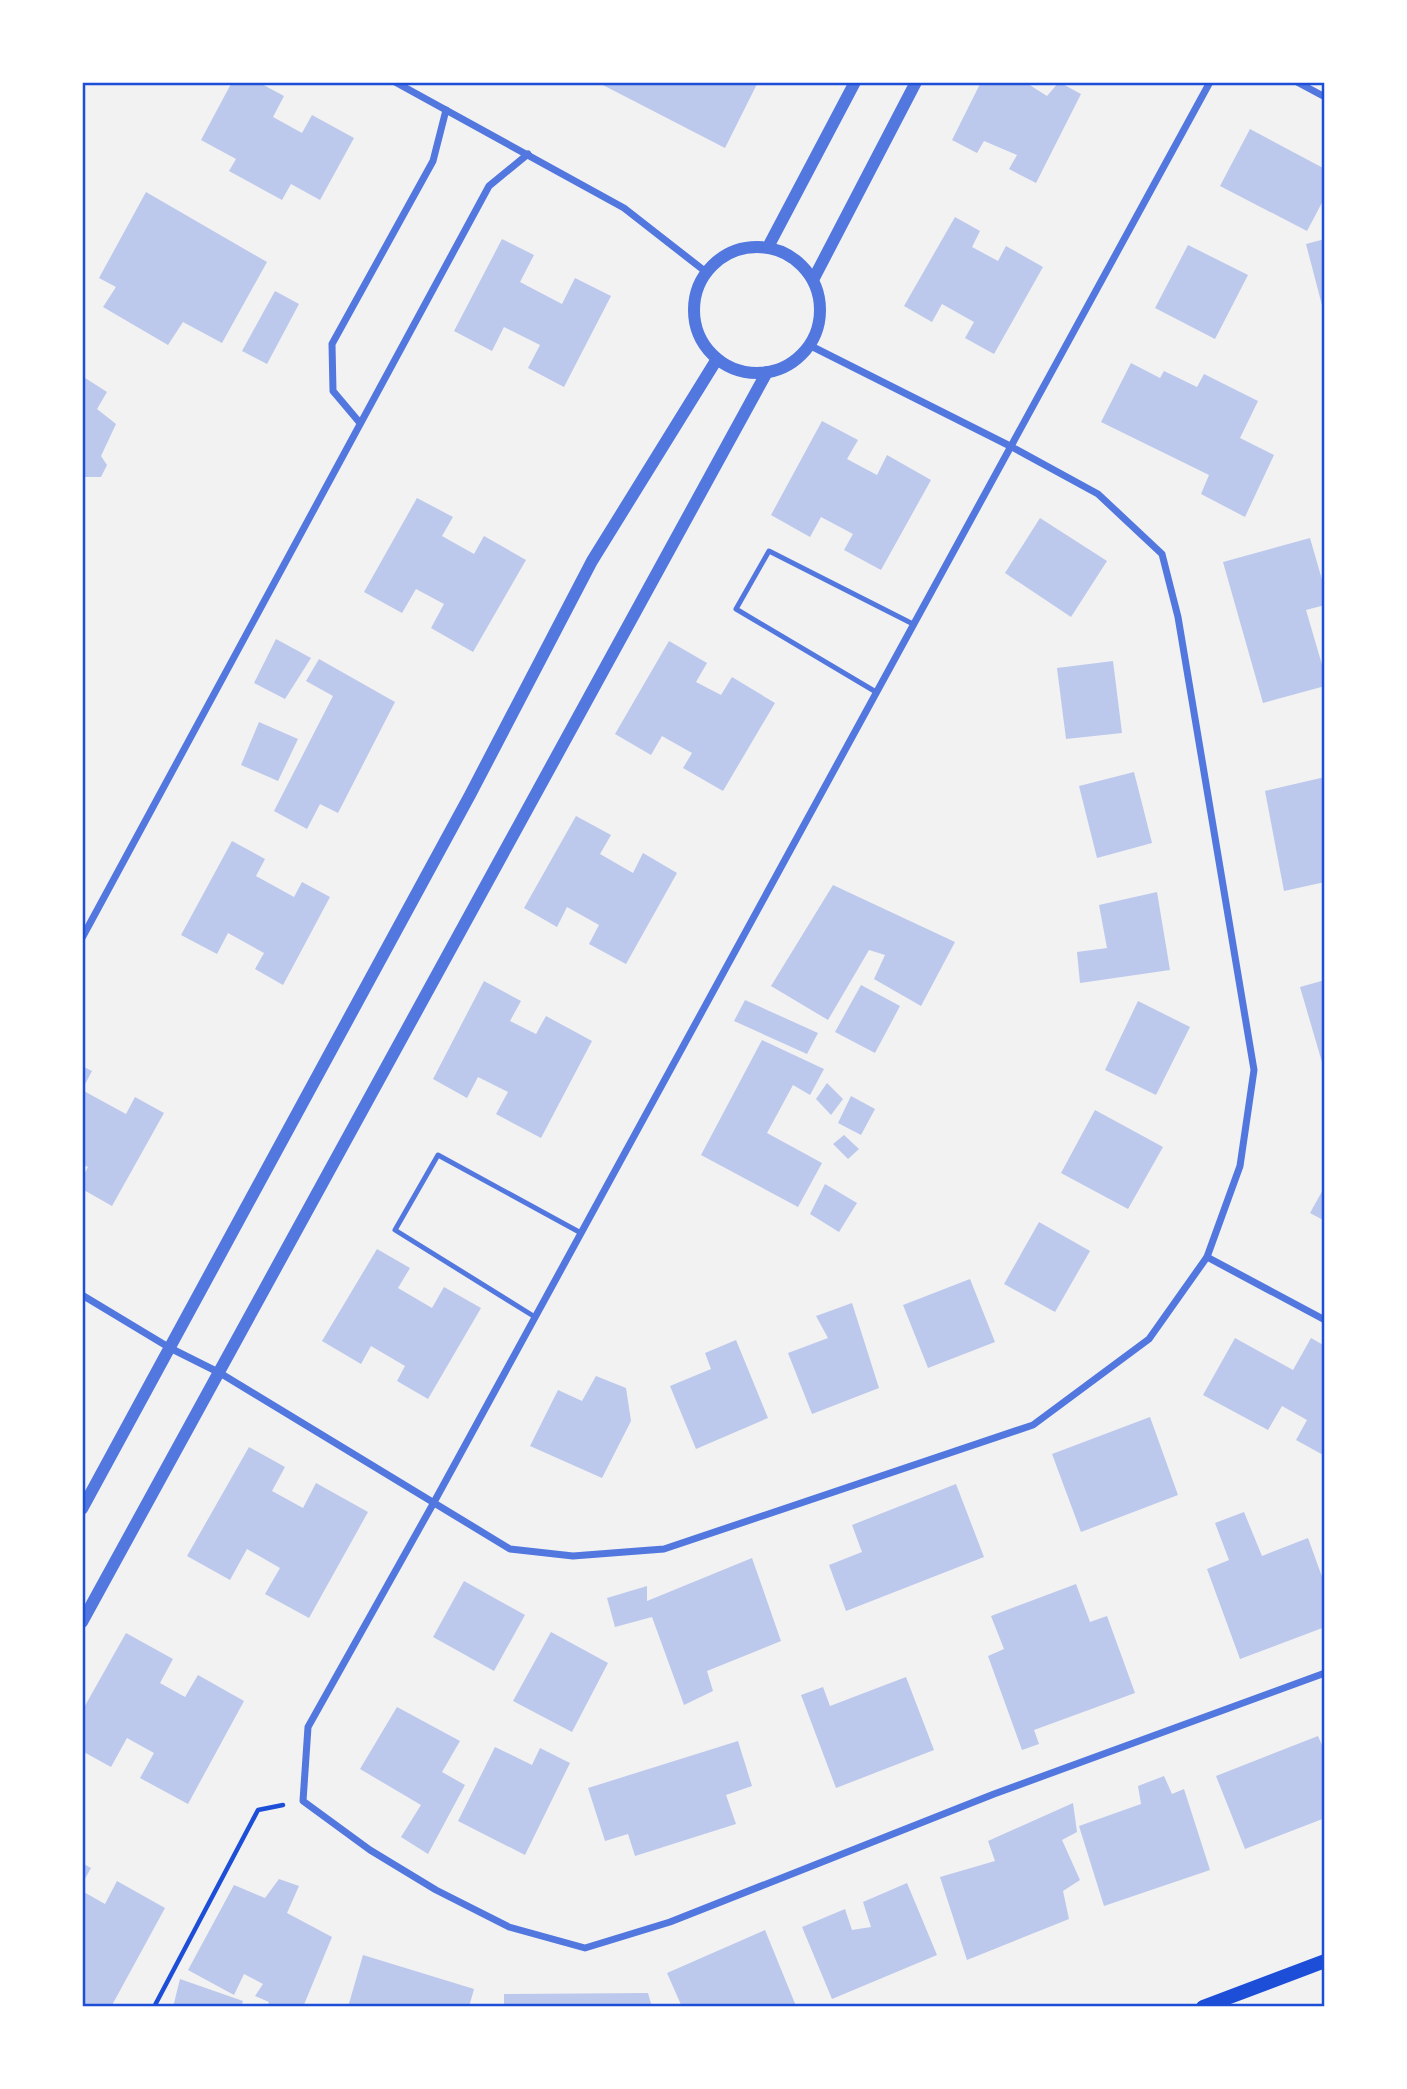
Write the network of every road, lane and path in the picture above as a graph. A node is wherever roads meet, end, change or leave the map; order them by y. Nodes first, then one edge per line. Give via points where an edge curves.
1 (395, 82) edge
2 (855, 82) edge
3 (916, 82) edge
4 (1210, 82) edge
5 (1297, 82) edge
6 (1325, 97) edge
7 (446, 110) junction
8 (528, 154) junction
9 (768, 247) junction
10 (706, 272) junction
11 (813, 280) junction
12 (809, 345) junction
13 (717, 359) junction
14 (767, 372) junction
15 (360, 424) junction
16 (1010, 446) junction
17 (913, 624) junction
18 (876, 692) junction
19 (82, 938) edge
20 (581, 1233) junction
21 (1207, 1257) junction
22 (82, 1295) edge
23 (535, 1317) junction
24 (1325, 1320) edge
25 (170, 1348) junction
26 (220, 1373) junction
27 (433, 1504) junction
28 (82, 1509) edge
29 (82, 1622) edge
30 (1325, 1673) edge
31 (303, 1801) junction
32 (1325, 1961) edge
33 (154, 2007) edge
34 (1203, 2007) edge

1 - 7 street
2 - 9 street
3 - 11 street
4 - 16 street
5 - 6 street
7 - 8 street
7 - 15 street via 433,162 332,344 333,391
8 - 10 street via 624,208
8 - 15 street via 489,186
9 - 10 street via 740,248
9 - 11 street via 794,258
10 - 13 street via 697,289 696,327
11 - 12 street via 820,313
12 - 14 street via 791,363
12 - 16 street
13 - 14 street via 750,373
13 - 25 street via 592,561
14 - 26 street
15 - 19 street
16 - 17 street
16 - 21 street via 1098,494 1162,554 1178,617 1254,1070 1240,1166
17 - 18 street
17 - 18 lane via 769,551 736,609
18 - 20 street
20 - 23 street
20 - 23 lane via 438,1155 395,1230
21 - 24 street
21 - 27 street via 1149,1339 1033,1425 664,1549 573,1556 510,1549
22 - 25 street
23 - 27 street
25 - 26 street
25 - 28 street
26 - 27 street
26 - 29 street
27 - 31 street via 308,1727
30 - 31 street via 994,1794 670,1922 585,1948 509,1927 436,1890
31 - 33 path via 258,1810
32 - 34 main road

